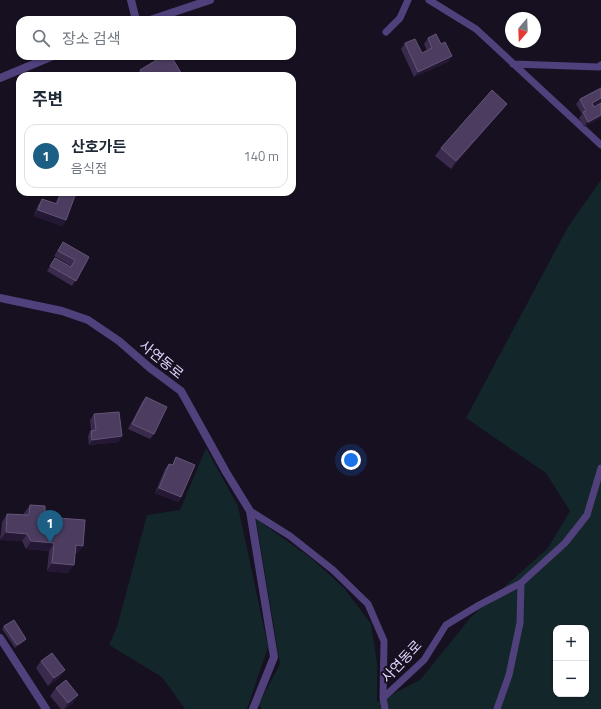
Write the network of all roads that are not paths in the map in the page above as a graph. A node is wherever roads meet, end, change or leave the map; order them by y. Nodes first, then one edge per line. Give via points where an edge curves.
1 (131, 0) edge
2 (210, 0) edge
3 (408, 0) edge
4 (429, 0) edge
5 (135, 16) edge
6 (162, 16) edge
7 (386, 32) dead end
8 (43, 60) edge
9 (513, 64) junction
10 (601, 65) edge
11 (0, 78) edge
12 (601, 145) edge
13 (0, 298) edge
14 (601, 468) edge
15 (250, 511) junction
16 (521, 583) junction
17 (0, 638) edge
18 (383, 698) junction
19 (46, 709) edge
20 (253, 709) edge
21 (384, 709) edge
22 (497, 709) edge

1 - 5 street
2 - 6 street
3 - 7 lane via 400,18
4 - 9 lane via 476,29
8 - 11 street
9 - 10 lane
9 - 12 lane
13 - 15 street, 사연동로 via 62,311 88,320 120,341 181,391
14 - 16 lane, 사연동로 via 587,514 565,543
15 - 18 lane, 사연동로 via 290,536 333,570 368,604 384,641
15 - 20 street, 사연동로 via 274,657
16 - 18 lane, 사연동로 via 446,625 424,660
16 - 22 lane via 520,623 509,675
17 - 19 street
18 - 21 lane

